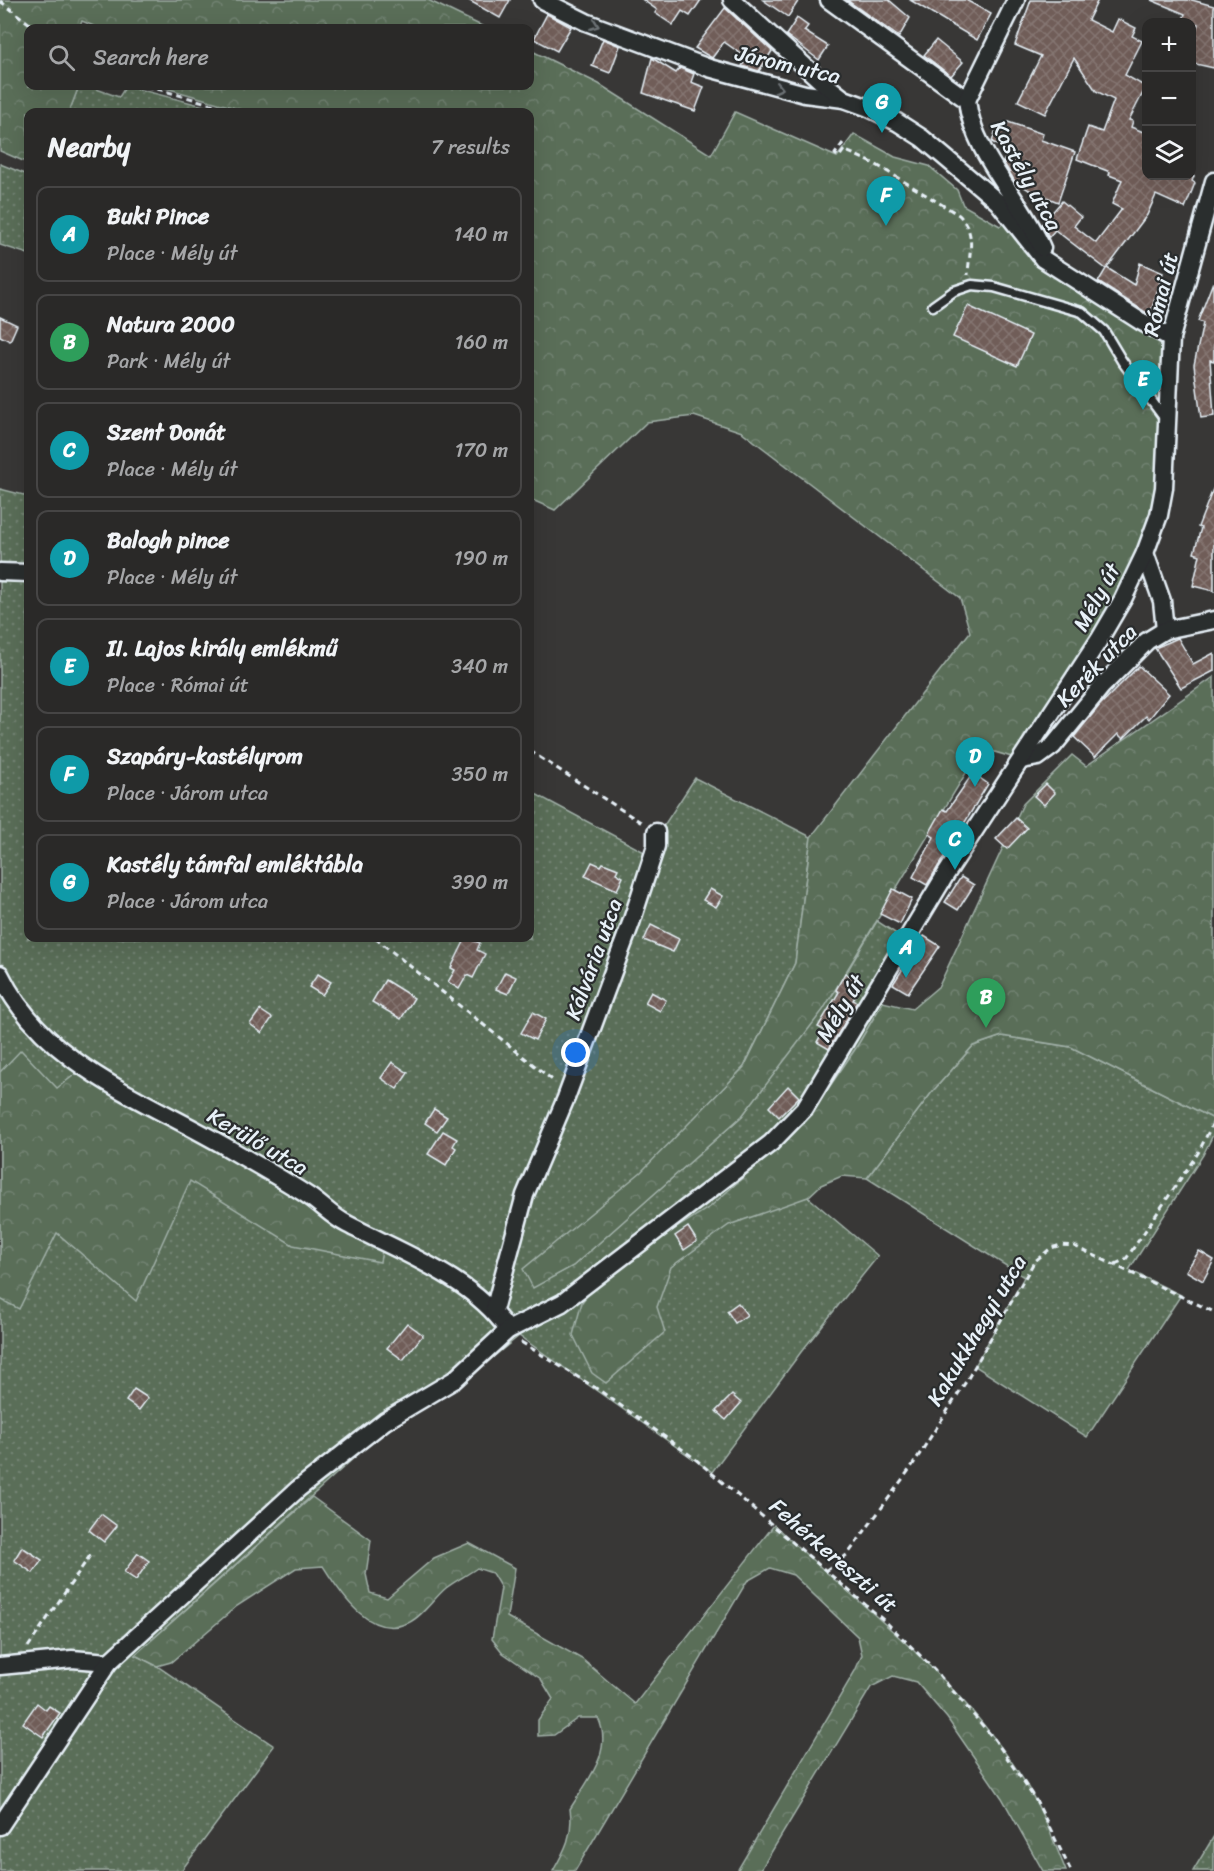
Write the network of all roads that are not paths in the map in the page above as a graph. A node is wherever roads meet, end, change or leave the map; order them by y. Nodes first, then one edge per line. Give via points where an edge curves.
1 (542, 0) edge
2 (732, 0) edge
3 (829, 0) edge
4 (1016, 0) edge
5 (844, 99) junction
6 (968, 100) junction
7 (1214, 181) edge
8 (1210, 210) edge
9 (1048, 262) junction
10 (933, 306) dead end
11 (1171, 338) junction
12 (1166, 419) junction
13 (1145, 553) junction
14 (0, 572) edge
15 (24, 573) edge
16 (1214, 620) edge
17 (1165, 630) junction
18 (1022, 760) junction
19 (656, 832) road end
20 (0, 974) edge
21 (494, 1310) junction
22 (508, 1330) junction
23 (109, 1662) junction
24 (0, 1666) edge
25 (0, 1826) edge

1 -> 5 street, Járom utca via 586,22 708,68 806,94
2 - 5 street
3 - 6 street, Kastély utca
4 - 6 street
5 - 9 street, Járom utca via 869,108 922,138 998,202 1030,246
6 - 9 street, Kastély utca via 975,132 1019,203
7 - 8 street, Római út
8 - 11 street, Római út
9 - 11 street, Kastély utca
10 - 12 lane via 954,291 972,285 994,287 1082,312 1104,331
11 - 12 street, Római út
12 - 13 street, Római út via 1164,488
13 - 17 street via 1162,601
13 - 18 street, Mély út via 1124,599
14 - 15 street
16 - 17 street, Kerék utca
17 - 18 street, Kerék utca via 1147,641 1102,686 1053,746 1038,757
18 - 22 street, Mély út via 946,874 854,1030 794,1121 771,1143 562,1303
19 - 21 street, Kálvária utca via 651,865 566,1098 525,1195
20 - 21 street, Kerülő utca via 34,1023 84,1070 203,1134 310,1197 339,1220 425,1263
21 - 22 street, Kerülő utca
22 - 23 street, Mély út via 454,1380 385,1421 298,1489
23 - 24 street via 72,1659
23 - 25 street, Mély út

